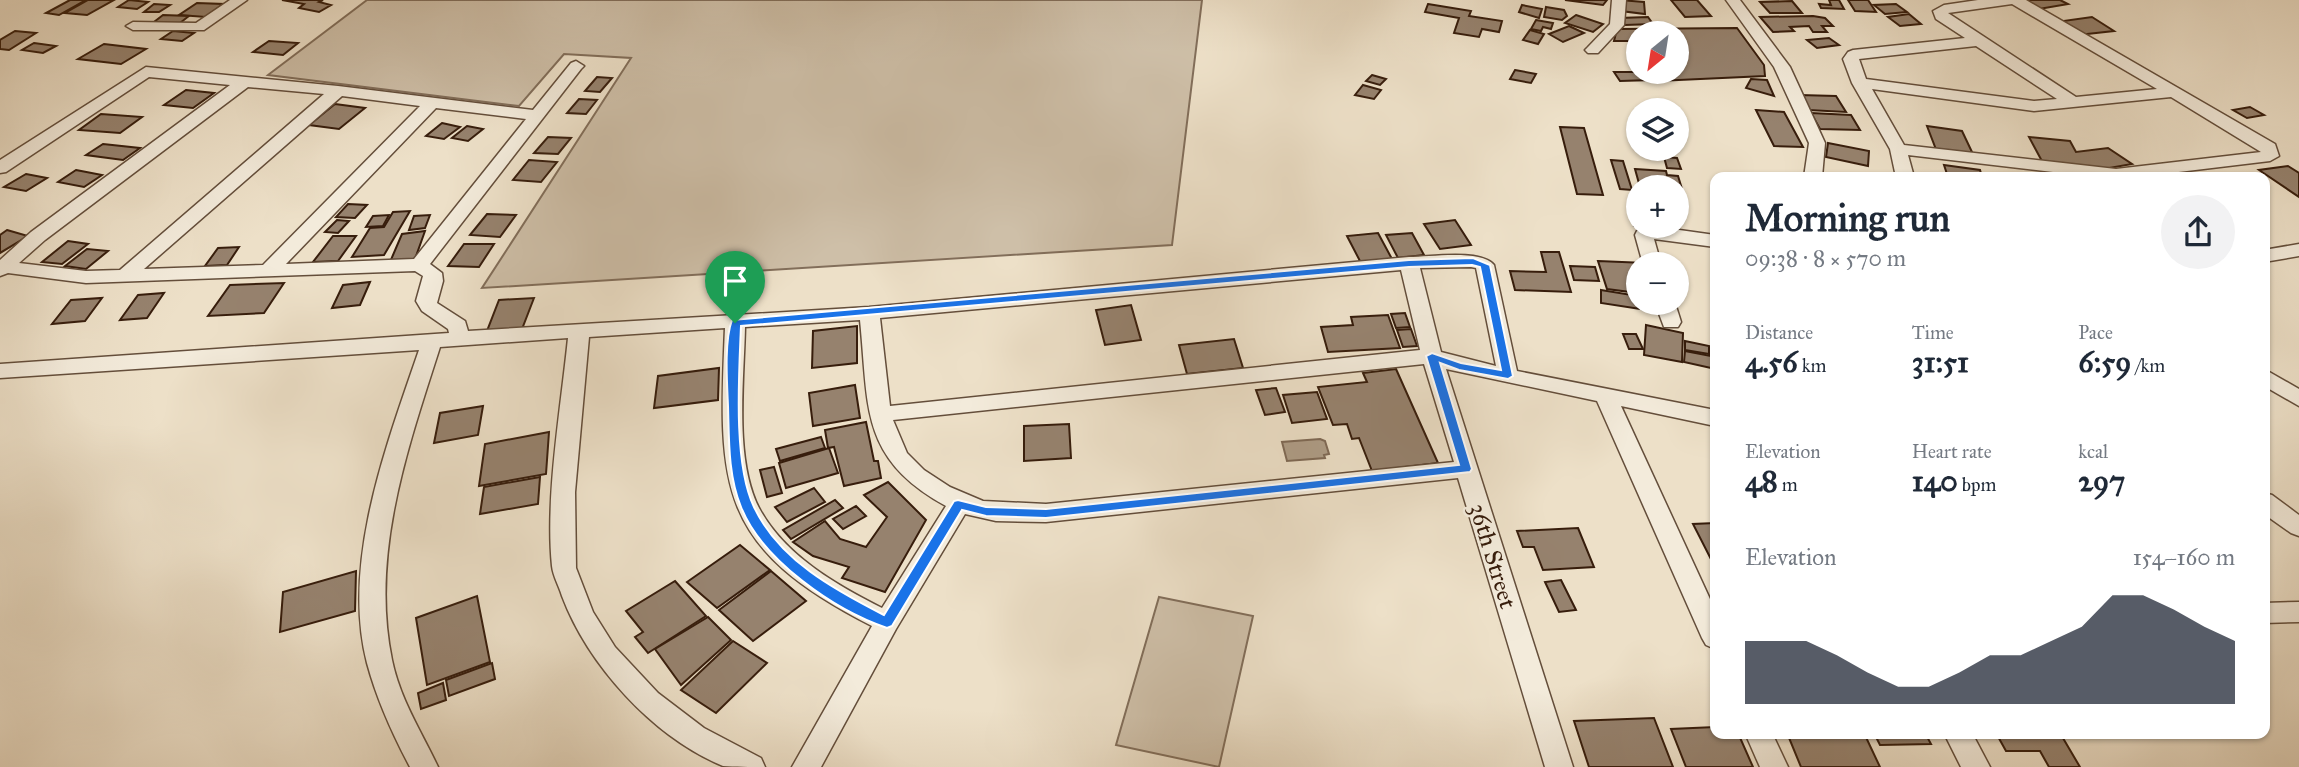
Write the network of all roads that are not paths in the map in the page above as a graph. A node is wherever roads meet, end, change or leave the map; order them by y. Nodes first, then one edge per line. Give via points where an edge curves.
1 (240, 0) edge
2 (1619, 0) edge
3 (1733, 0) edge
4 (2009, 0) edge
5 (2016, 0) edge
6 (134, 26) dead end
7 (1978, 41) junction
8 (1593, 50) dead end
9 (576, 66) dead end
10 (244, 82) junction
11 (1860, 83) junction
12 (338, 91) junction
13 (2174, 92) junction
14 (431, 103) junction
15 (2074, 103) junction
16 (536, 115) junction
17 (1898, 149) junction
18 (0, 168) edge
19 (1814, 172) edge
20 (1904, 172) edge
21 (2099, 172) edge
22 (2133, 172) edge
23 (1710, 240) edge
24 (2299, 250) edge
25 (1649, 252) edge
26 (2270, 255) edge
27 (1409, 263) junction
28 (419, 265) junction
29 (1, 267) edge
30 (270, 269) junction
31 (124, 276) junction
32 (869, 313) junction
33 (735, 323) junction
34 (579, 332) junction
35 (459, 338) junction
36 (432, 342) junction
37 (1432, 356) junction
38 (0, 371) edge
39 (1508, 376) junction
40 (2270, 380) edge
41 (1606, 397) junction
42 (2299, 398) edge
43 (881, 414) junction
44 (1710, 417) edge
45 (1466, 469) junction
46 (958, 505) junction
47 (2270, 505) edge
48 (2299, 527) edge
49 (2299, 612) edge
50 (2270, 613) edge
51 (887, 622) junction
52 (1710, 627) edge
53 (1761, 739) edge
54 (1960, 739) edge
55 (424, 767) edge
56 (751, 767) edge
57 (806, 767) edge
58 (1559, 767) edge
59 (1774, 767) edge
60 (1976, 767) edge

1 - 6 street via 199,26
2 - 8 street via 1617,25
3 - 19 street via 1782,67 1817,143
4 - 7 street via 1940,12
5 - 13 street
7 - 11 street via 1857,53 1851,59
7 - 15 street
9 - 16 street
10 - 12 street
10 - 18 street via 142,73
10 - 29 street
11 - 15 street via 2034,106
11 - 17 street
12 - 14 street
12 - 31 street
13 - 15 street
13 - 22 street via 2269,148 2270,156
14 - 16 street
14 - 30 street
16 - 28 street
17 - 20 street
17 - 21 street
23 - 25 street via 1644,235
24 - 26 street
27 - 32 street
27 - 37 street, 36th Street
27 - 39 street via 1473,261 1485,265
28 - 30 street
28 - 35 street via 432,273 426,301 429,307 458,326
29 - 31 street via 86,277
30 - 31 street
32 - 33 street
32 - 43 street
33 - 34 street
33 - 51 street via 736,457 747,506 768,541 799,571 836,597
34 - 35 street
34 - 56 street via 564,492 564,568 582,615 606,655 649,701 694,736
35 - 36 street
36 - 38 street
36 - 55 street via 388,475 372,597 375,648 387,697
37 - 39 street
37 - 43 street
37 - 45 street, 36th Street
39 - 41 street
40 - 42 street
41 - 44 street
41 - 52 street
43 - 46 street via 891,448 912,473
45 - 46 street via 1046,513
45 - 58 street, 36th Street
46 - 51 street
47 - 48 street
49 - 50 street
51 - 57 street
53 - 59 street
54 - 60 street

